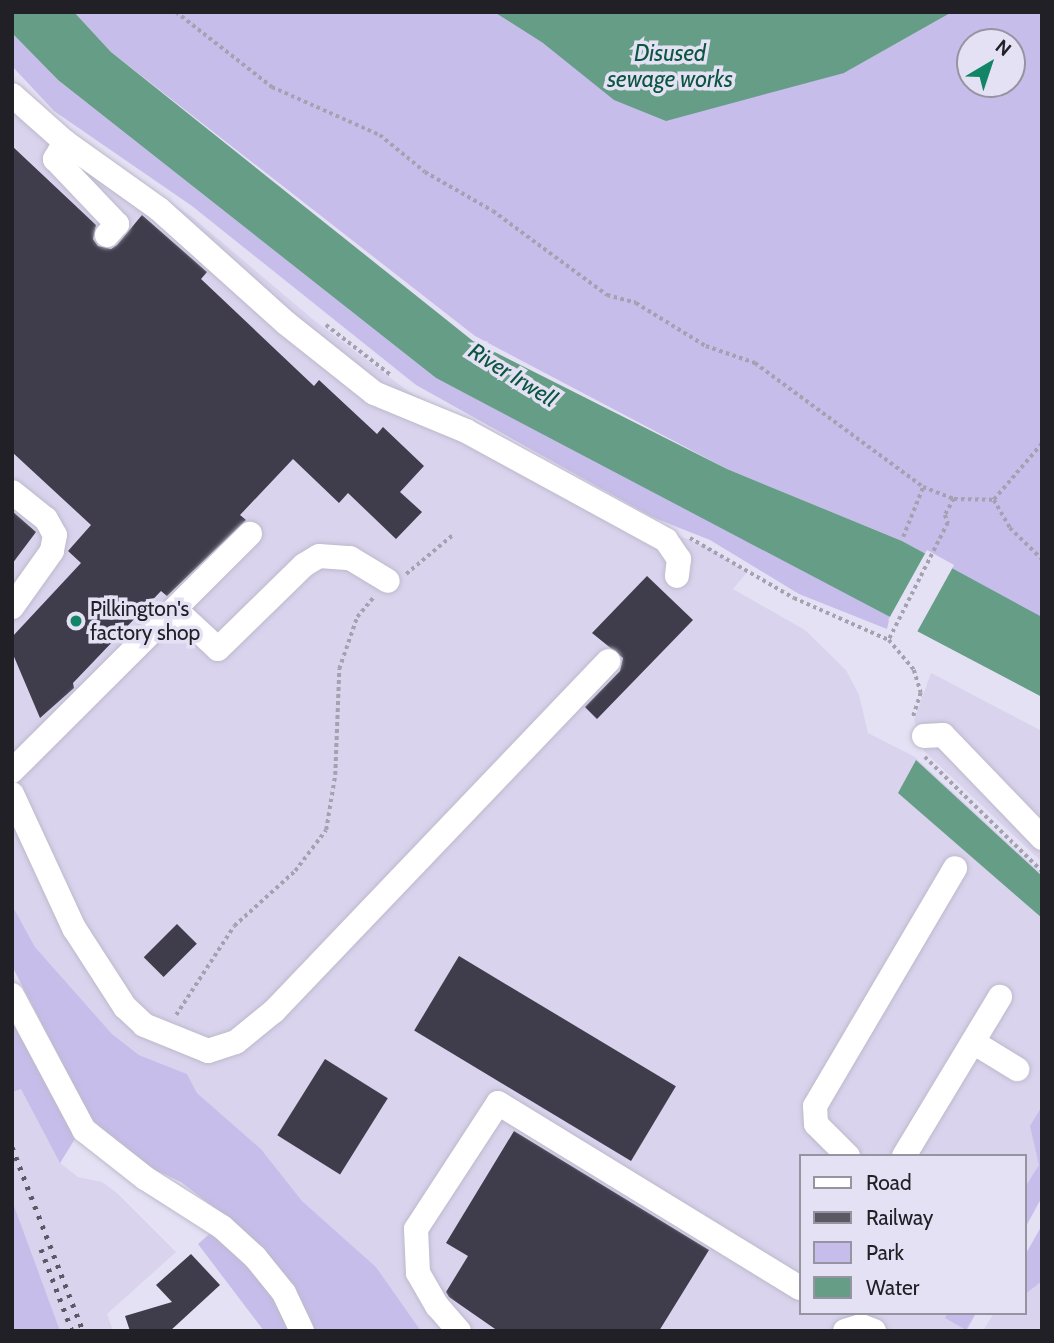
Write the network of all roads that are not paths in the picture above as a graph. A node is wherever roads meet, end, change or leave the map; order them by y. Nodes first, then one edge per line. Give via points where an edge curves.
1 (12, 96) edge
2 (65, 142) junction
3 (107, 235) dead end
4 (12, 492) edge
5 (250, 534) dead end
6 (677, 576) dead end
7 (387, 581) road end
8 (12, 607) edge
9 (176, 610) junction
10 (609, 661) dead end
11 (924, 736) dead end
12 (12, 771) edge
13 (12, 794) edge
14 (1042, 838) edge
15 (955, 868) dead end
16 (12, 995) edge
17 (1000, 997) dead end
18 (972, 1042) junction
19 (1017, 1069) dead end
20 (846, 1154) edge
21 (905, 1154) edge
22 (799, 1288) edge
23 (302, 1331) edge
24 (459, 1331) edge

1 - 2 lane
2 - 3 lane via 55,159 117,224
2 - 6 lane via 159,209 286,323 374,393 466,431 666,540 679,559
4 - 8 lane via 46,519 55,535 52,551
5 - 9 lane
7 - 9 lane via 350,558 319,556 304,565 218,649
9 - 12 lane
10 - 13 lane via 274,1011 236,1042 208,1051 144,1025 125,1007 93,962
11 - 14 lane via 943,735
15 - 20 lane via 815,1106 816,1124
16 - 23 lane via 84,1130 145,1178 222,1227 255,1257 284,1293
17 - 18 lane
18 - 19 lane
18 - 21 lane
22 - 24 lane via 498,1103 416,1229 418,1273 437,1306

